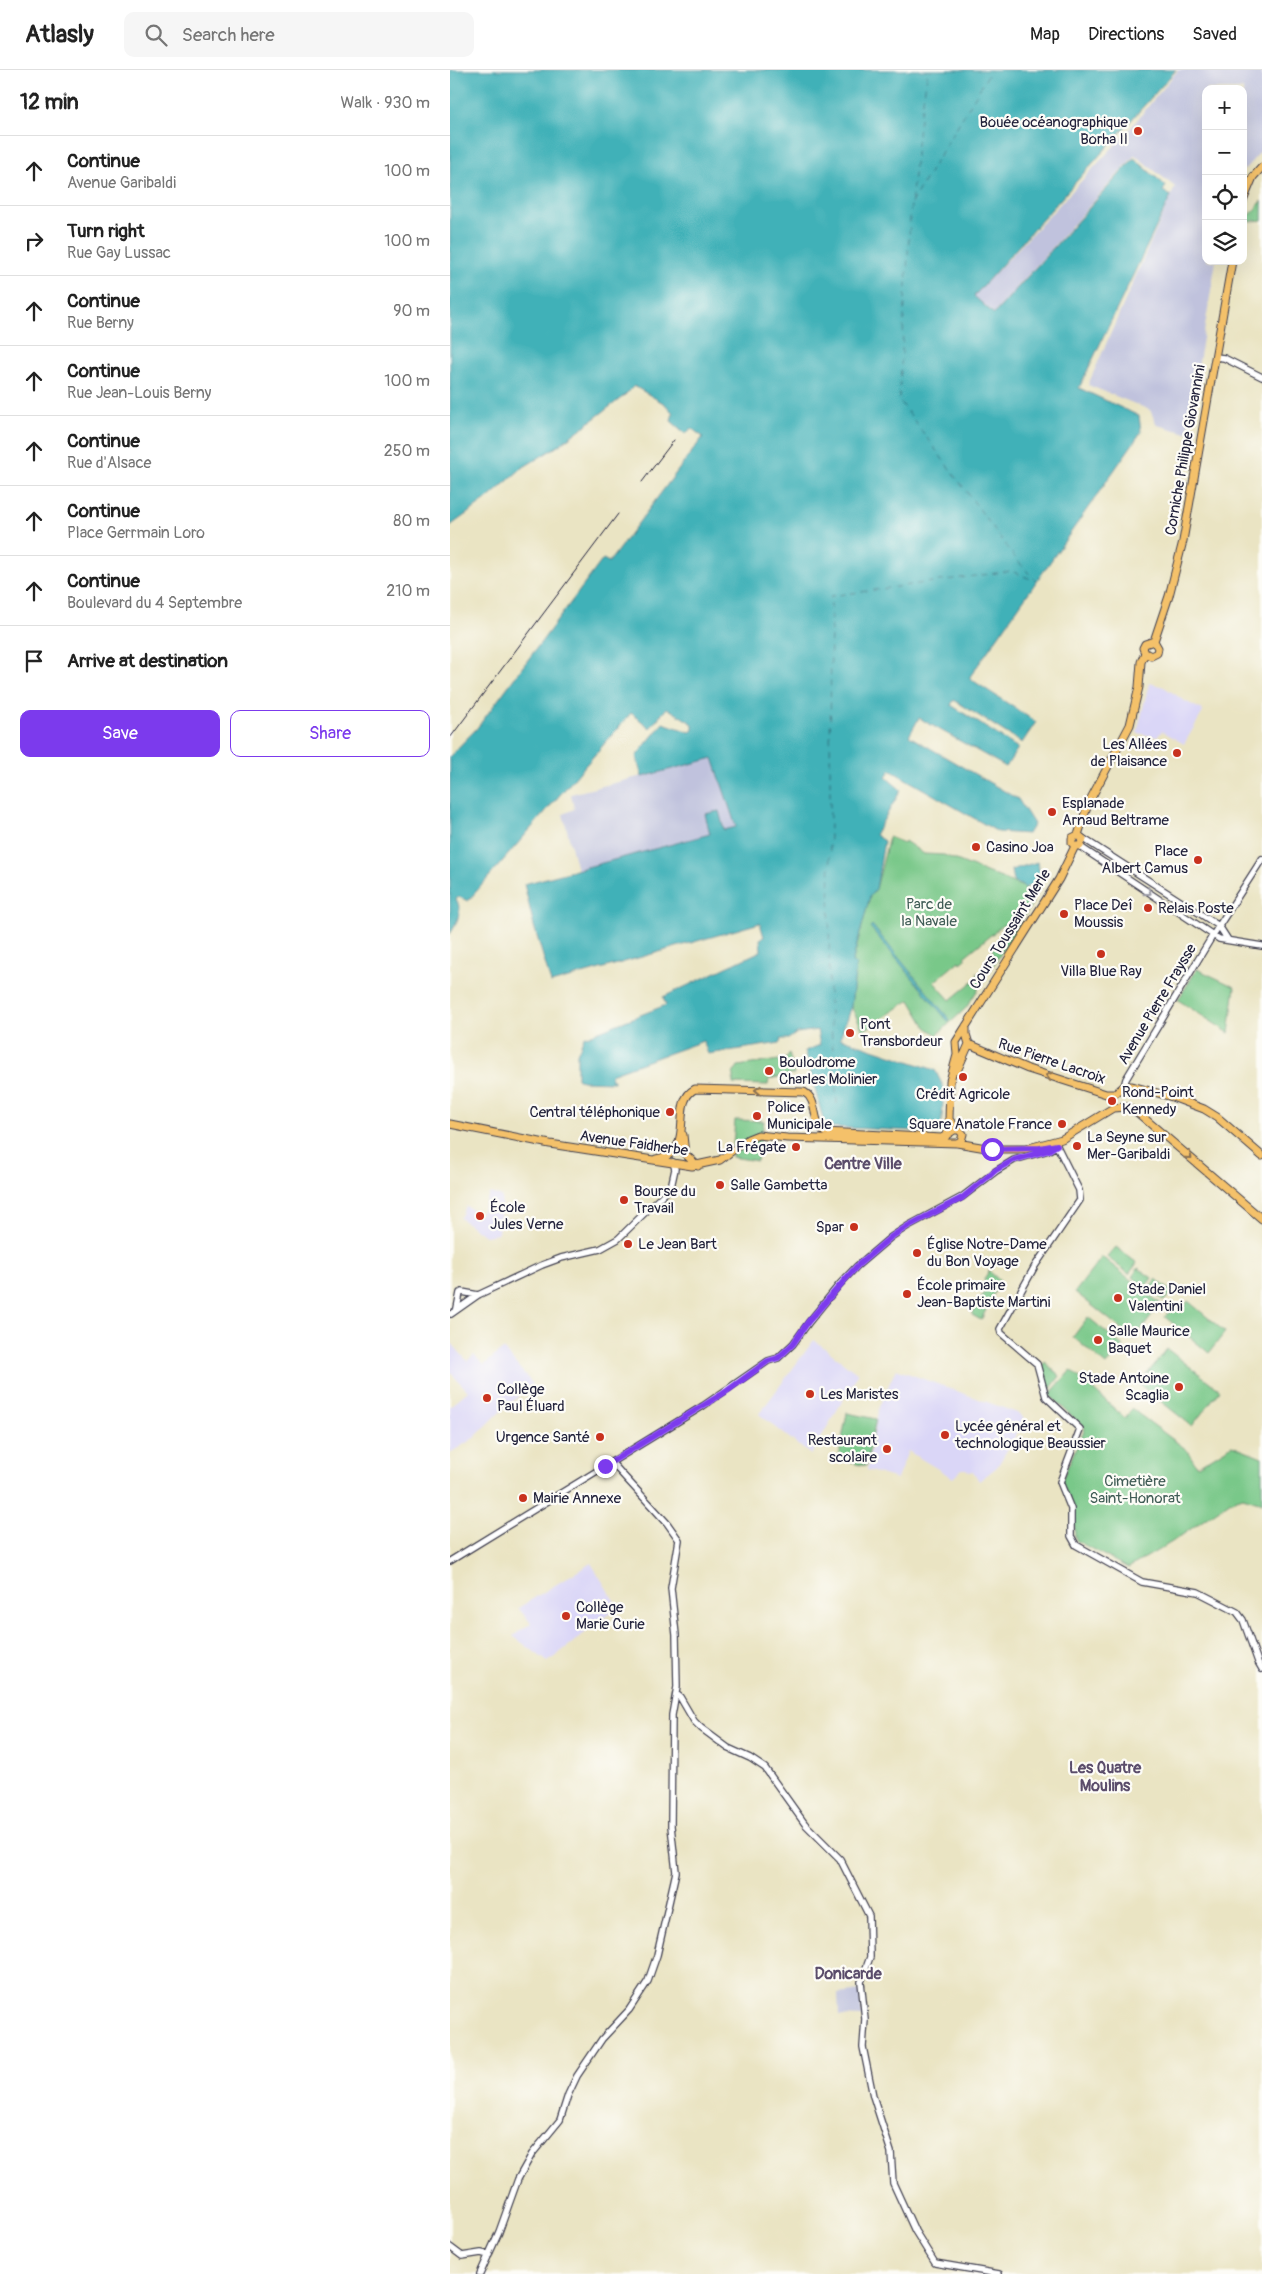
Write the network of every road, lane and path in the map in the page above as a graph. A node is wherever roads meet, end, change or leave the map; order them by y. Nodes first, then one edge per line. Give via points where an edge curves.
1 (1262, 167) edge
2 (1247, 191) edge
3 (1231, 265) edge
4 (1215, 357) junction
5 (1262, 377) edge
6 (1154, 642) junction
7 (1145, 653) junction
8 (1080, 836) junction
9 (1077, 846) junction
10 (1262, 860) edge
11 (1170, 894) junction
12 (1163, 902) junction
13 (1219, 926) junction
14 (1213, 935) junction
15 (1228, 940) junction
16 (1262, 946) edge
17 (966, 1026) junction
18 (959, 1038) junction
19 (967, 1044) junction
20 (956, 1048) junction
21 (951, 1086) junction
22 (1124, 1086) junction
23 (950, 1120) junction
24 (450, 1124) edge
25 (682, 1127) junction
26 (952, 1133) junction
27 (957, 1143) junction
28 (1056, 1143) junction
29 (1262, 1156) edge
30 (665, 1157) junction
31 (653, 1160) junction
32 (676, 1164) junction
33 (698, 1166) junction
34 (1262, 1219) edge
35 (490, 1290) junction
36 (478, 1295) junction
37 (468, 1301) junction
38 (452, 1313) edge
39 (611, 1462) junction
40 (450, 1561) edge
41 (1262, 1669) edge
42 (676, 1694) junction
43 (450, 2246) edge
44 (489, 2255) junction
45 (480, 2274) edge
46 (999, 2274) edge

1 - 2 main road
3 - 4 main road, Corniche Philippe Giovannini
4 - 5 street via 1224,358
4 - 6 main road, Corniche Philippe Giovannini via 1183,541
6 - 7 main road via 1145,644
6 - 7 main road via 1157,653 1151,656
7 - 8 main road via 1127,733 1088,804
8 - 9 main road, Cours Toussaint Merle via 1072,838 1072,843
8 - 11 street
9 -> 12 street
9 - 17 main road, Cours Toussaint Merle via 1056,885
10 - 13 street, Avenue Pierre Fraysse
11 - 12 street
11 - 13 street
12 - 14 street
13 - 14 street, Avenue Pierre Fraysse
13 - 15 street
14 - 15 street
14 - 22 street, Avenue Pierre Fraysse
15 - 16 street
17 - 18 main road, Cours Toussaint Merle
17 - 19 main road
18 - 19 main road
18 - 20 main road, Cours Toussaint Merle
19 - 20 main road via 962,1051
19 - 21 main road
22 -> 19 main road, Rue Pierre Lacroix via 1116,1094 1106,1094 1028,1070
20 - 21 main road, Cours Toussaint Merle
21 - 23 main road
22 - 29 main road via 1190,1102 1217,1117
23 - 26 main road
23 - 26 main road
24 - 31 main road, Avenue Faidherbe
26 -> 25 main road via 942,1138 837,1133 821,1130 806,1093 695,1089 688,1092 684,1100
25 - 30 main road via 678,1145
25 - 33 main road via 685,1154
26 - 27 main road via 962,1132 963,1138
27 - 28 main road via 992,1149
27 - 33 main road via 758,1135 720,1160
28 -> 34 main road via 1104,1112 1123,1107 1138,1113
28 - 39 street via 1049,1150 1014,1160 996,1170 962,1198 891,1237 857,1266 793,1344 727,1391
28 - 41 street via 1080,1192 1079,1203 1035,1266 1000,1329 1037,1364 1046,1397 1080,1429 1060,1482 1071,1509 1074,1542 1142,1582 1198,1592 1237,1612
30 - 31 main road
30 - 32 street
31 - 32 main road, Avenue Faidherbe
32 - 33 main road, Avenue Faidherbe
32 - 35 street via 671,1187 611,1243 600,1249 551,1261
35 - 36 street
35 - 37 street
36 - 37 street
36 - 38 street via 461,1292
37 - 38 street
39 - 40 street
39 - 42 street via 679,1540 671,1588 676,1635
42 - 44 street via 672,1715 671,1826 676,1872 658,1955 648,1981 577,2076 560,2120 532,2154 518,2178
42 - 46 street via 701,1728 728,1748 765,1768 805,1824 844,1864 869,1919 870,1957 861,1982 865,2019 863,2047 873,2096 891,2152 893,2183 935,2263
43 - 44 street via 462,2256
44 - 45 street

